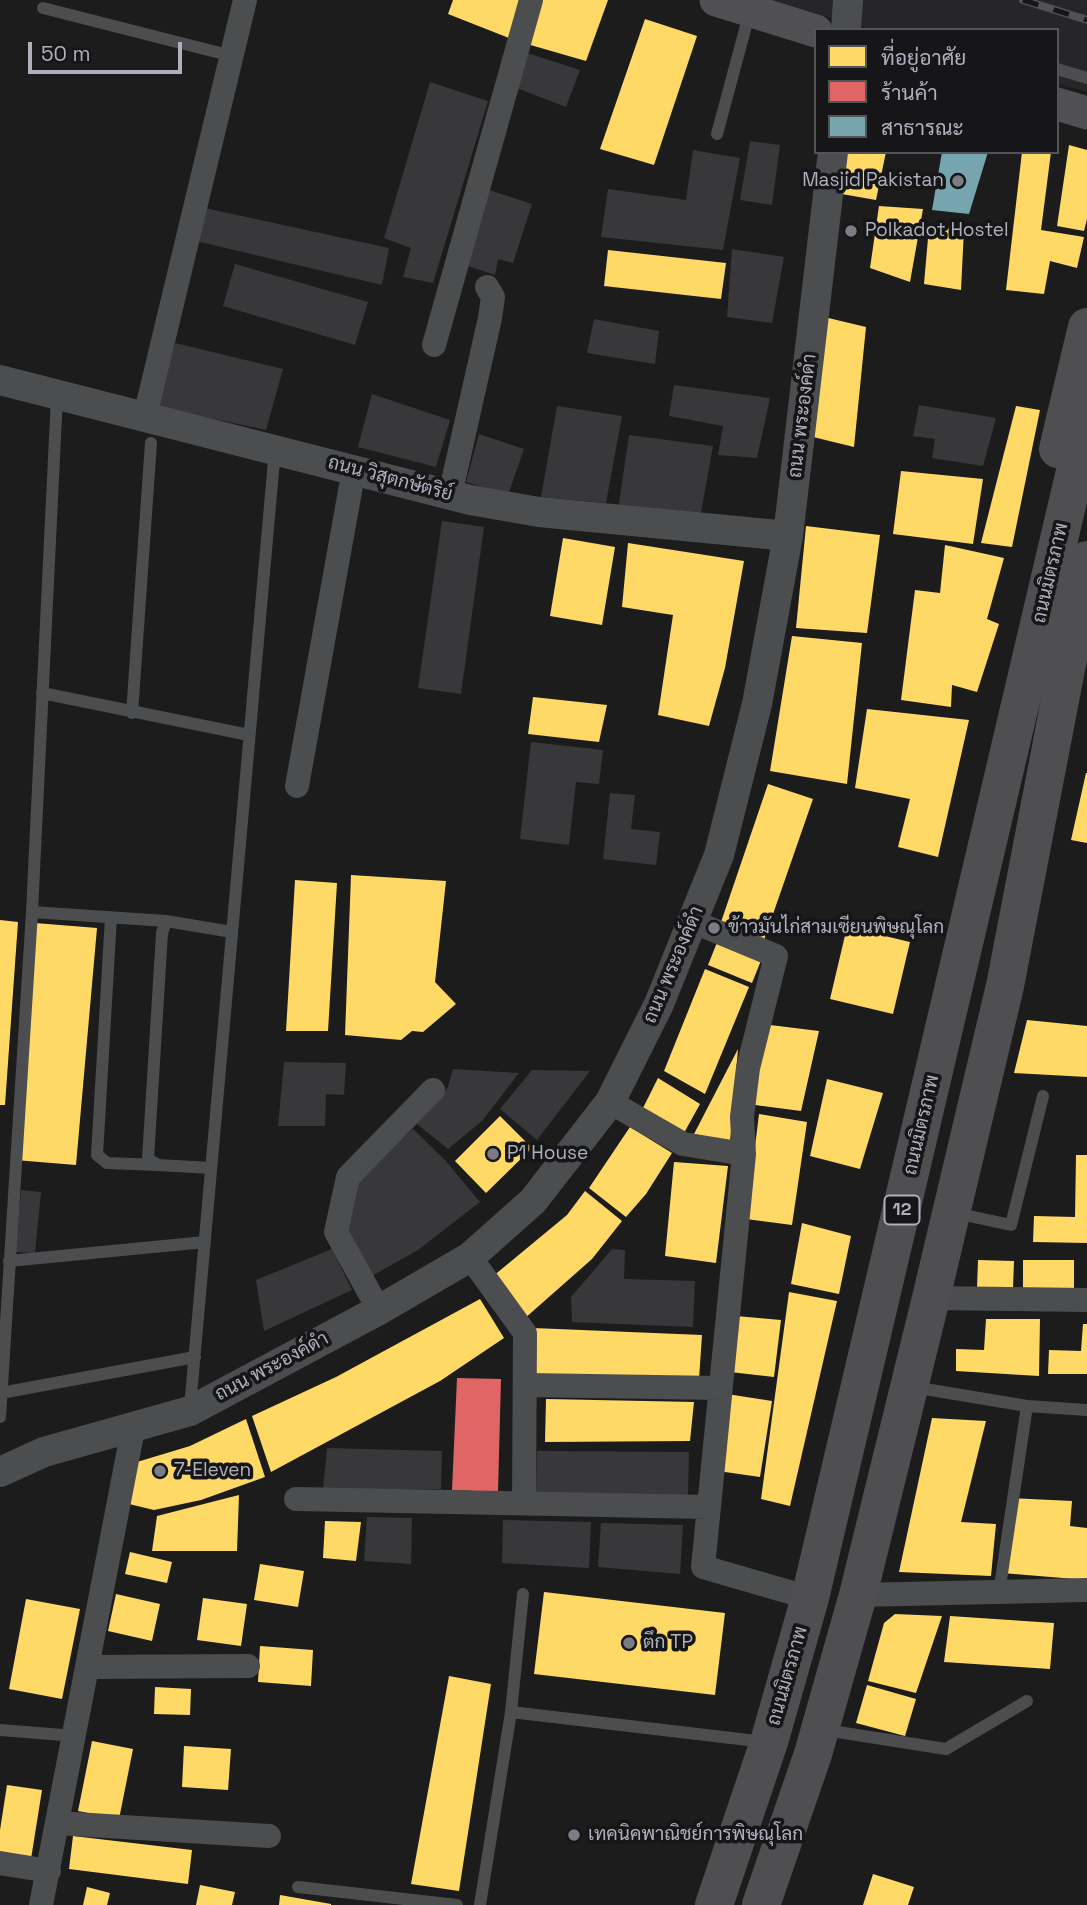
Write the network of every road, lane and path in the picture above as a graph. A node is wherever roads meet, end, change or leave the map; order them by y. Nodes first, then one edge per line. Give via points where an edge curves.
1 (245, 0) edge
2 (531, 0) edge
3 (716, 0) edge
4 (848, 0) edge
5 (43, 8) dead end
6 (750, 11) junction
7 (846, 28) edge
8 (814, 30) edge
9 (232, 56) junction
10 (1059, 70) edge
11 (1087, 78) edge
12 (1059, 105) edge
13 (1087, 113) edge
14 (717, 134) dead end
15 (833, 154) edge
16 (488, 287) dead end
17 (1087, 327) edge
18 (434, 345) dead end
19 (0, 380) edge
20 (57, 396) junction
21 (1087, 420) edge
22 (148, 429) junction
23 (275, 449) junction
24 (354, 469) junction
25 (450, 495) junction
26 (788, 536) junction
27 (1087, 560) edge
28 (43, 693) junction
29 (1087, 693) edge
30 (132, 713) junction
31 (249, 736) junction
32 (297, 786) dead end
33 (32, 912) junction
34 (111, 918) junction
35 (971, 918) junction
36 (166, 921) junction
37 (694, 922) junction
38 (232, 932) junction
39 (1005, 986) junction
40 (433, 1090) dead end
41 (1043, 1096) dead end
42 (610, 1102) junction
43 (744, 1154) junction
44 (158, 1165) junction
45 (211, 1168) junction
46 (951, 1212) junction
47 (205, 1241) junction
48 (470, 1257) junction
49 (9, 1261) junction
50 (931, 1298) junction
51 (1087, 1300) edge
52 (379, 1310) junction
53 (195, 1357) junction
54 (526, 1385) junction
55 (909, 1386) junction
56 (720, 1388) junction
57 (1, 1393) edge
58 (1027, 1406) junction
59 (1087, 1410) edge
60 (190, 1411) junction
61 (0, 1417) edge
62 (133, 1429) junction
63 (0, 1448) edge
64 (44, 1451) junction
65 (0, 1472) edge
66 (296, 1499) dead end
67 (524, 1503) junction
68 (707, 1507) junction
69 (1087, 1590) edge
70 (999, 1593) junction
71 (523, 1594) dead end
72 (858, 1595) junction
73 (810, 1598) junction
74 (248, 1666) dead end
75 (89, 1667) junction
76 (1027, 1701) dead end
77 (511, 1712) junction
78 (0, 1730) edge
79 (820, 1730) junction
80 (75, 1736) junction
81 (769, 1742) junction
82 (58, 1823) junction
83 (269, 1836) dead end
84 (0, 1863) edge
85 (49, 1871) junction
86 (298, 1887) dead end
87 (41, 1905) edge
88 (457, 1905) edge
89 (480, 1905) edge
90 (714, 1905) edge
91 (761, 1905) edge

1 - 9 street
2 - 18 street
3 - 6 main road
4 - 7 street
5 - 9 lane
6 - 8 main road
6 - 14 lane
9 - 22 street
10 - 11 lane
12 - 13 main road
15 - 26 street, ถนน พระองค์ดำ
16 - 25 street via 493,297 490,318
17 - 35 main road via 987,740
19 - 20 street, ถนน วิสุตกษัตริย์
20 - 22 street, ถนน วิสุตกษัตริย์
20 - 28 lane
21 - 35 main road, ถนนมิตรภาพ / 12
22 - 23 street, ถนน วิสุตกษัตริย์
22 - 30 lane
23 - 24 street, ถนน วิสุตกษัตริย์
23 - 31 lane
24 - 25 street, ถนน วิสุตกษัตริย์
24 - 32 street
25 - 26 street, ถนน วิสุตกษัตริย์ via 539,512
26 - 37 street, ถนน พระองค์ดำ via 757,704 719,855
27 - 39 main road, ถนนมิตรภาพ / 12
28 - 30 lane
28 - 33 lane
29 - 39 main road
30 - 31 lane
31 - 38 lane
33 - 34 lane
33 - 49 lane
34 - 36 lane
34 - 44 lane via 97,1155 107,1163
35 - 73 main road, ถนนมิตรภาพ / 12
36 - 38 lane
36 - 44 lane via 147,1151 148,1159
37 - 42 street, ถนน พระองค์ดำ
37 - 43 street via 776,956 748,1068 742,1117
38 - 45 lane
39 - 46 main road, ถนนมิตรภาพ / 12
40 - 52 street via 348,1177 336,1232
41 - 46 lane via 1011,1225
42 - 43 street via 683,1143
42 - 48 street, ถนน พระองค์ดำ via 533,1202
43 - 56 street
44 - 45 lane
45 - 47 lane
46 - 50 main road, ถนนมิตรภาพ / 12
47 - 49 lane
47 - 53 lane
48 - 52 street, ถนน พระองค์ดำ
48 - 54 street via 525,1333
49 - 57 lane
50 - 51 street
50 - 55 main road, ถนนมิตรภาพ / 12
52 - 60 street, ถนน พระองค์ดำ
53 - 57 lane
53 - 60 lane
54 - 56 street
54 - 67 street
55 - 58 lane
55 - 72 main road, ถนนมิตรภาพ / 12
56 - 68 street
57 - 61 lane
58 - 59 lane
58 - 70 lane
60 - 62 street, ถนน พระองค์ดำ
62 - 64 street, ถนน พระองค์ดำ
62 - 75 street
63 - 64 street
64 - 65 street
66 - 67 street
67 - 68 street
68 - 73 street via 703,1567
69 - 70 street
70 - 72 street
71 - 77 lane
72 - 79 main road, ถนนมิตรภาพ / 12
73 - 81 main road, ถนนมิตรภาพ / 12
74 - 75 street
75 - 80 street
76 - 79 lane via 946,1749
77 - 81 lane
77 - 89 lane
78 - 80 lane
79 - 91 main road, ถนนมิตรภาพ / 12
80 - 82 street
81 - 90 main road, ถนนมิตรภาพ / 12
82 - 83 street
82 - 85 street
84 - 85 street
85 - 87 street
86 - 88 lane

